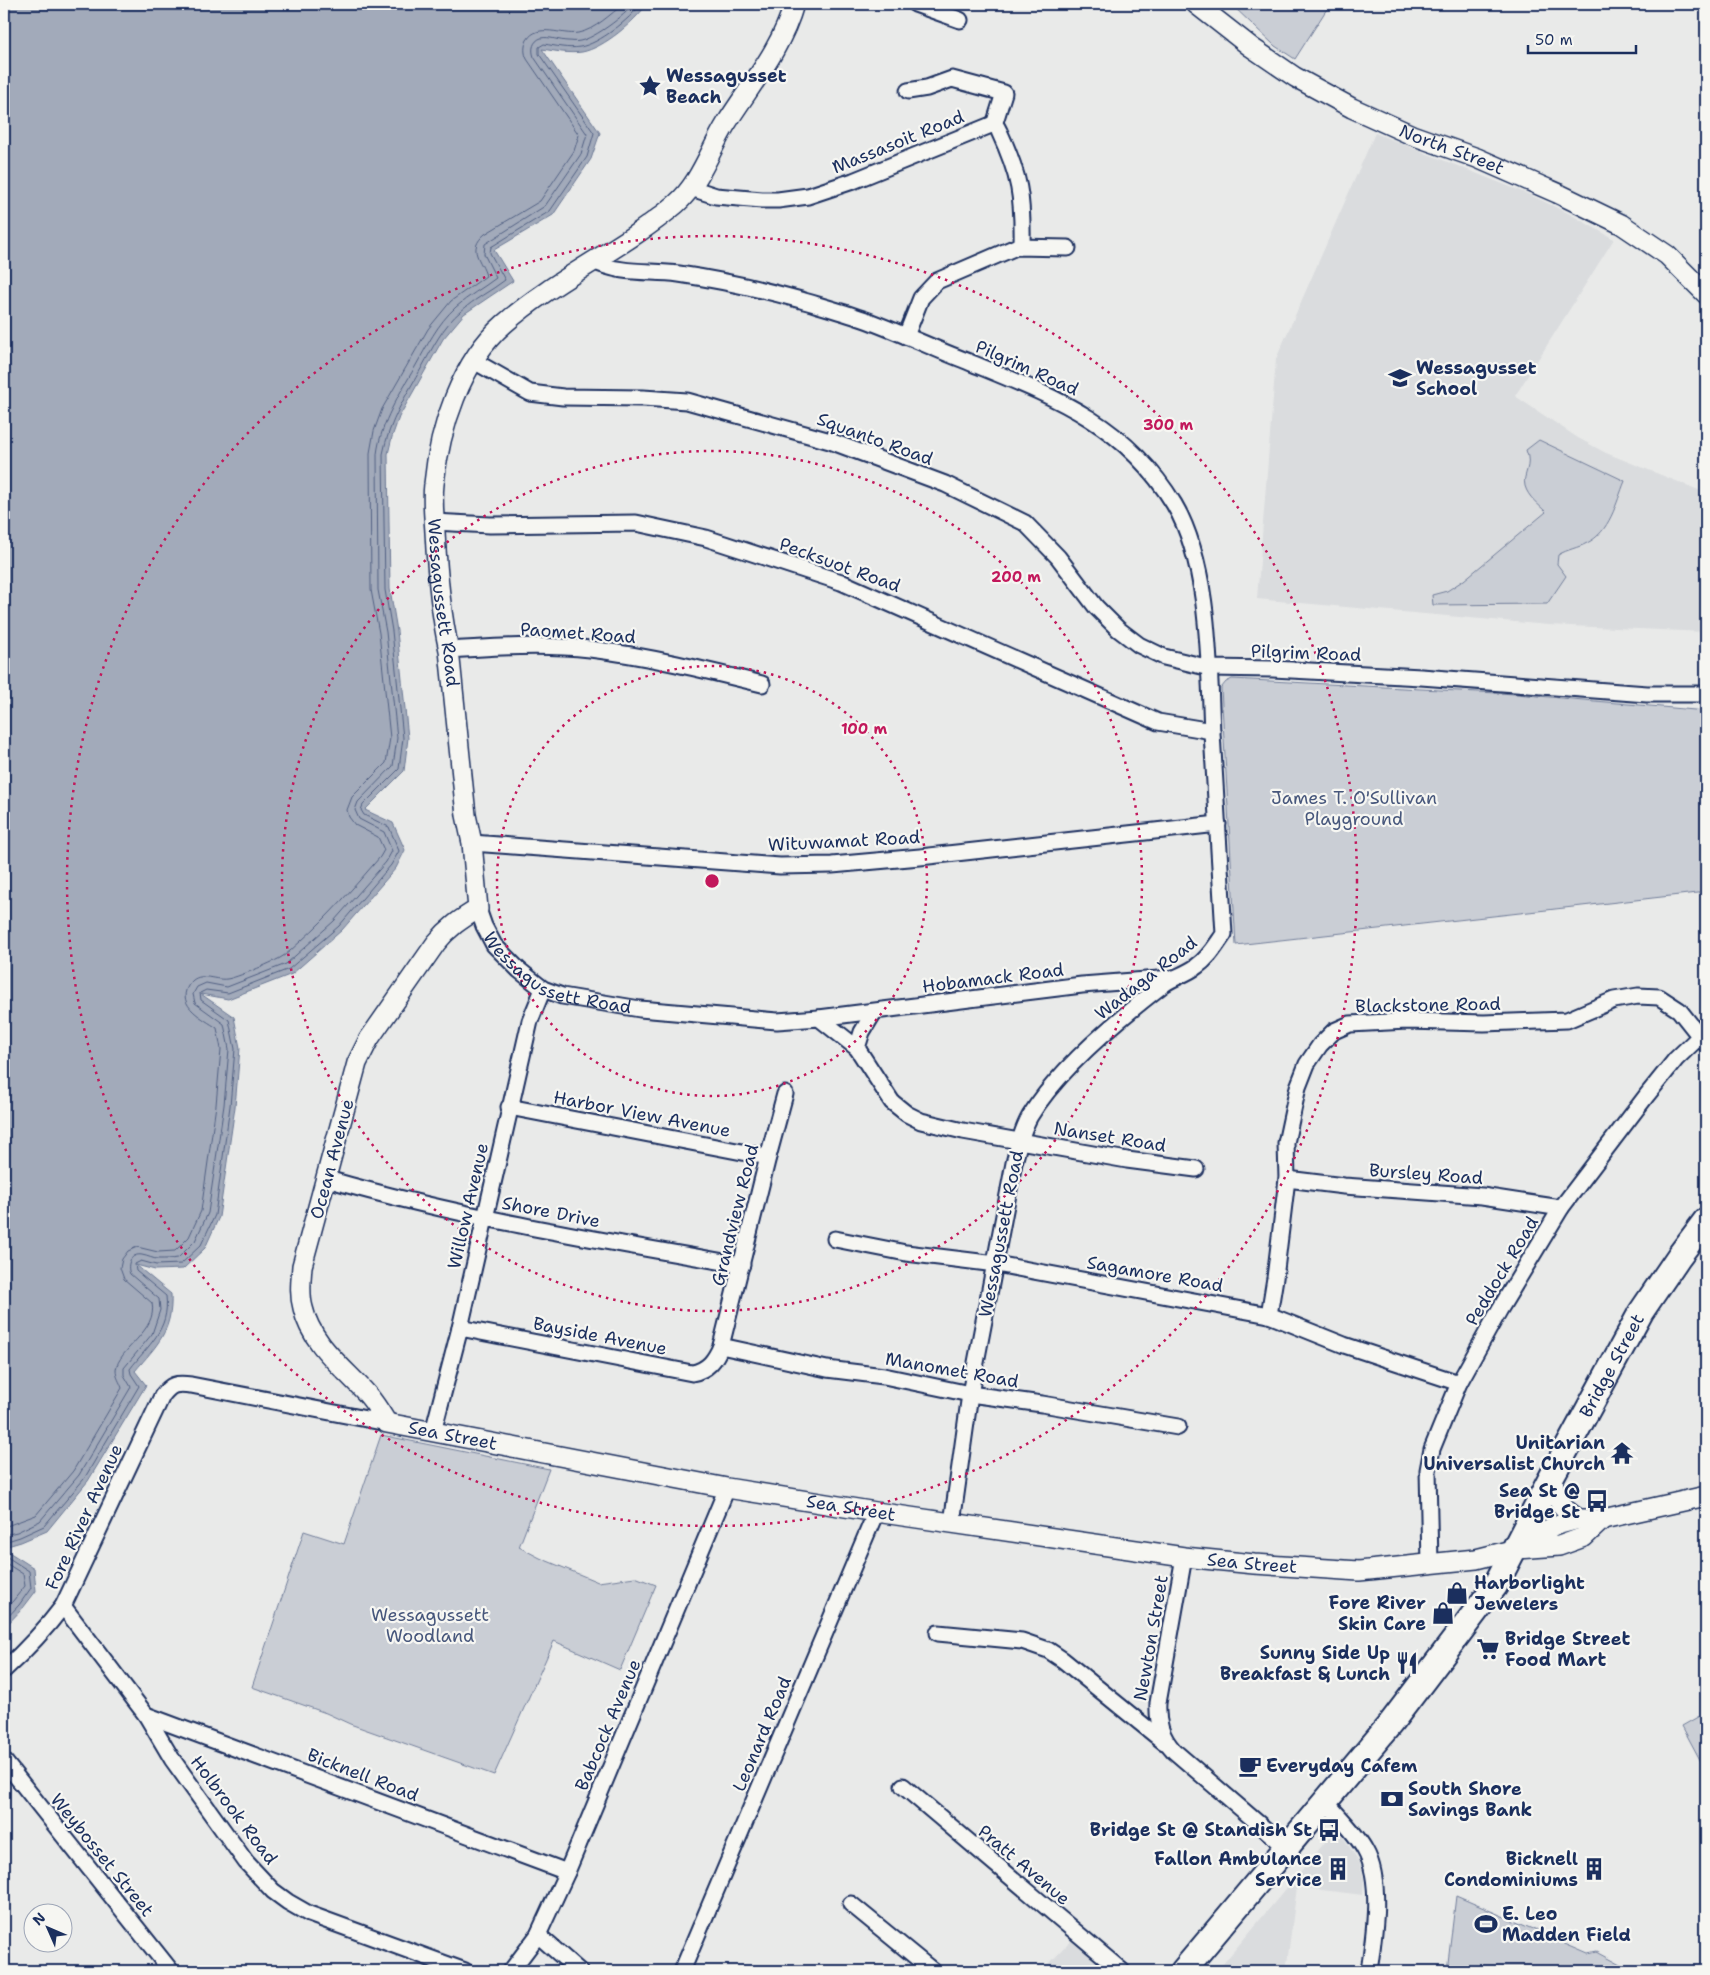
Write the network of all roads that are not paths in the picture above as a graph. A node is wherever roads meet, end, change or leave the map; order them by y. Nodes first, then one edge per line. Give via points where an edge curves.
1 (794, 4) edge
2 (915, 4) edge
3 (1196, 4) edge
4 (960, 20) dead end
5 (908, 91) dead end
6 (994, 126) junction
7 (691, 188) junction
8 (1022, 246) junction
9 (1068, 248) dead end
10 (594, 261) junction
11 (1706, 294) edge
12 (906, 336) junction
13 (474, 361) junction
14 (434, 522) junction
15 (449, 650) junction
16 (1210, 668) junction
17 (762, 684) dead end
18 (1706, 694) edge
19 (1212, 731) junction
20 (1218, 824) junction
21 (472, 843) junction
22 (478, 909) junction
23 (1172, 978) junction
24 (542, 989) junction
25 (874, 1012) junction
26 (819, 1018) junction
27 (1703, 1040) edge
28 (857, 1048) junction
29 (785, 1094) dead end
30 (509, 1107) junction
31 (1019, 1141) junction
32 (768, 1157) junction
33 (1196, 1169) dead end
34 (327, 1178) junction
35 (1287, 1179) junction
36 (1561, 1208) junction
37 (484, 1218) junction
38 (1706, 1220) edge
39 (835, 1239) dead end
40 (996, 1264) junction
41 (742, 1265) junction
42 (1269, 1315) junction
43 (460, 1328) junction
44 (721, 1346) junction
45 (1459, 1383) junction
46 (191, 1385) joint
47 (970, 1394) junction
48 (386, 1423) junction
49 (1178, 1426) dead end
50 (433, 1432) junction
51 (1554, 1474) junction
52 (728, 1488) junction
53 (1706, 1496) edge
54 (876, 1512) junction
55 (1579, 1519) junction
56 (1603, 1519) junction
57 (952, 1523) junction
58 (1516, 1549) junction
59 (1184, 1557) junction
60 (1430, 1564) junction
61 (62, 1606) junction
62 (938, 1633) dead end
63 (4, 1670) edge
64 (146, 1715) junction
65 (1169, 1746) junction
66 (4, 1761) edge
67 (903, 1786) dead end
68 (1326, 1802) junction
69 (1287, 1848) junction
70 (567, 1872) junction
71 (851, 1904) dead end
72 (538, 1935) junction
73 (171, 1971) edge
74 (465, 1971) edge
75 (511, 1971) edge
76 (579, 1971) edge
77 (682, 1971) edge
78 (933, 1971) edge
79 (1122, 1971) edge
80 (1183, 1971) edge
81 (1369, 1971) edge

1 - 7 street, Wessagussett Road via 776,49 726,124
2 - 4 street
3 - 11 street, North Street via 1251,47 1352,108 1412,136 1477,158 1621,224 1667,255
5 - 6 street via 952,79 1004,92
6 - 7 street, Massasoit Road via 988,125 853,181 808,196 762,200 711,195
6 - 8 street via 1011,157 1020,188
7 - 10 street, Wessagussett Road via 664,214
8 - 9 street
8 - 12 street via 931,286 921,298
10 - 12 street, Pilgrim Road via 620,271 675,274 764,290 864,319
10 - 13 street, Wessagussett Road via 504,324
12 - 16 street, Pilgrim Road via 1055,398 1117,437 1142,460 1174,505 1187,533 1200,584
13 - 14 street, Wessagussett Road via 458,391 439,447 433,486
13 - 16 street, Squanto Road via 530,393 687,401 830,441 945,484 1024,523 1058,557 1096,607 1139,645 1164,657
14 - 15 street, Wessagussett Road via 444,630
14 - 19 street, Pecksuot Road via 490,525 636,523 706,538 841,582 1158,722
15 - 17 street, Paomet Road via 506,647 588,649 659,659
15 - 21 street, Wessagussett Road via 466,815
16 - 18 street, Pilgrim Road via 1413,676 1647,694
16 - 19 street, Wadaga Road
19 - 20 street, Wadaga Road
20 - 21 street, Wituwamat Road via 822,865 780,866
20 - 23 street, Wadaga Road via 1224,934 1197,966
21 - 22 street, Wessagussett Road
22 - 24 street, Wessagussett Road via 494,945
22 - 34 street, Ocean Avenue via 458,920 436,943 369,1039 358,1063
23 - 25 street, Hobamack Road via 1082,985
23 - 31 street, Wadaga Road via 1136,1006 1054,1084 1030,1116
24 - 26 street, Wessagussett Road via 562,996 640,1009 777,1020
24 - 30 street, Willow Avenue via 530,1021
25 - 26 street, Hobamack Road
25 - 28 street
26 - 28 street, Wessagussett Road
27 - 35 street, Blackstone Road via 1679,1010 1658,996 1614,1000 1567,1020 1350,1024 1334,1031 1320,1044 1307,1064 1286,1143
27 - 36 street, Peddock Road via 1676,1059
28 - 31 street, Wessagussett Road via 882,1090 907,1114 936,1125
29 - 32 street, Grandview Road
30 - 32 street, Harbor View Avenue
30 - 37 street, Willow Avenue
31 - 33 street, Nanset Road
31 - 40 street, Wessagussett Road
32 - 41 street, Grandview Road
34 - 37 street, Shore Drive
34 - 48 street, Ocean Avenue via 302,1266 300,1291 303,1309 310,1329 368,1395
35 - 36 street, Bursley Road via 1482,1196
35 - 42 street, Blackstone Road
36 - 45 street, Peddock Road
37 - 41 street, Shore Drive
37 - 43 street, Willow Avenue
38 - 51 main road, Bridge Street via 1641,1312
39 - 40 street, Sagamore Road via 906,1253
40 - 42 street, Sagamore Road
40 - 47 street, Wessagussett Road
41 - 44 street, Grandview Road
42 - 45 street, Sagamore Road
43 - 44 street, Bayside Avenue via 692,1373 710,1365
43 - 50 street, Willow Avenue
44 - 47 street, Manomet Road via 827,1369 884,1376
45 - 60 street, Peddock Road via 1432,1449 1428,1470
46 - 48 street, Sea Street
46 - 61 street, Fore River Avenue via 171,1385 162,1396
47 - 49 street, Manomet Road
47 - 57 street, Wessagussett Road
48 - 50 street, Sea Street
50 - 52 street, Sea Street
51 - 55 street via 1554,1492 1558,1501 1568,1513
51 - 58 main road, Bridge Street
52 - 54 street, Sea Street
52 - 70 street, Babcock Avenue
53 - 56 street, Sea Street
54 - 57 street, Sea Street
54 - 77 street, Leonard Road
55 - 56 street, Sea Street
55 - 58 street, Sea Street via 1556,1525
56 - 58 street, Sea Street via 1584,1537 1559,1546
57 - 59 street, Sea Street
58 - 60 street, Sea Street via 1476,1559
58 - 68 main road, Bridge Street via 1495,1586 1402,1709
59 - 60 street, Sea Street via 1359,1571
59 - 65 street, Newton Street via 1158,1703 1157,1719
61 - 63 street, Fore River Avenue via 47,1628
61 - 64 street, Holbrook Road
62 - 65 street via 1022,1641 1048,1650
64 - 70 street, Bicknell Road
64 - 74 street, Holbrook Road via 172,1759 246,1862 280,1896 309,1914
65 - 69 street, Newton Street
66 - 73 street, Weybosset Street
67 - 79 street, Pratt Avenue
68 - 69 main road, Bridge Street
68 - 81 street via 1365,1850 1376,1880
69 - 80 main road, Bridge Street
70 - 72 street, Babcock Avenue
71 - 78 street
72 - 75 street, Babcock Avenue
72 - 76 street

